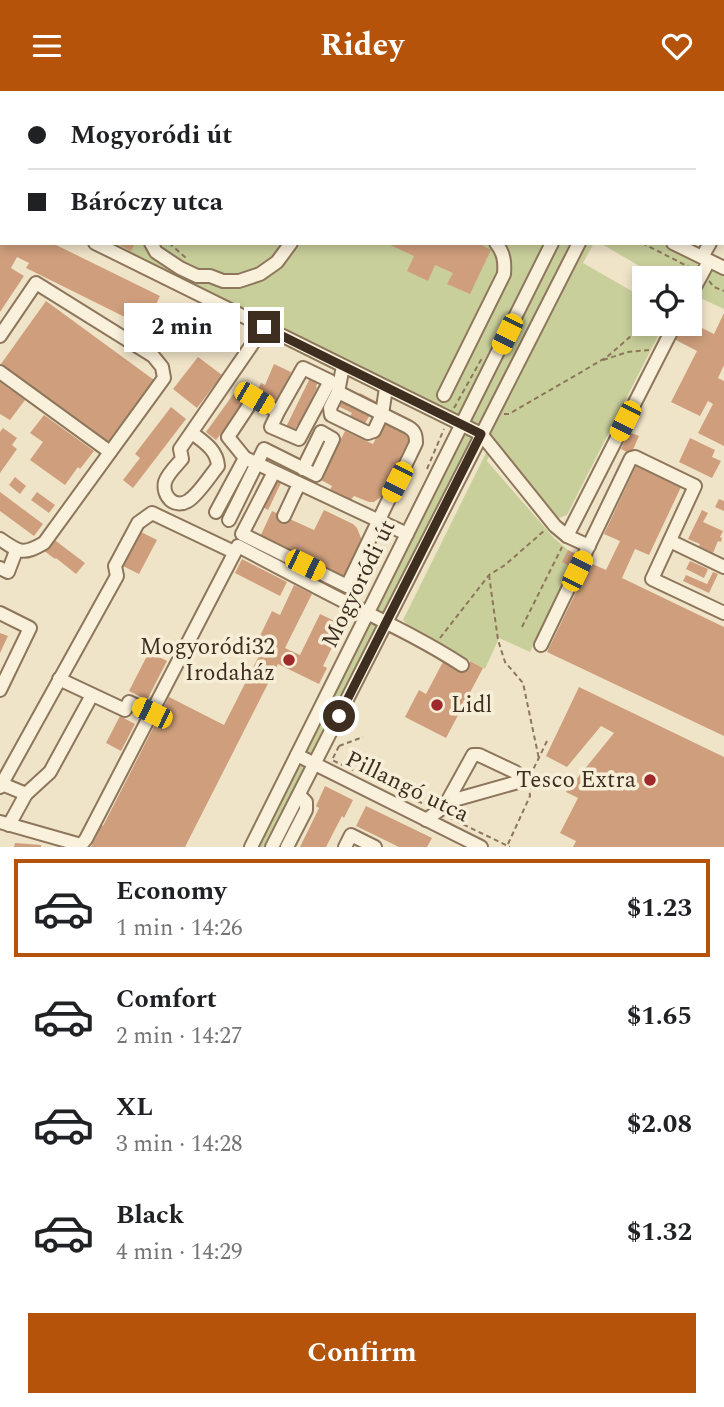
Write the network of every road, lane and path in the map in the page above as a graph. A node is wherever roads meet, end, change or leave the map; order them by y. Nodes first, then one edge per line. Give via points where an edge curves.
1 (99, 245) edge
2 (151, 245) edge
3 (289, 245) edge
4 (497, 245) edge
5 (551, 245) edge
6 (578, 245) edge
7 (646, 245) edge
8 (677, 245) edge
9 (710, 245) edge
10 (706, 259) junction
11 (690, 266) edge
12 (724, 268) edge
13 (702, 272) joint
14 (724, 291) edge
15 (264, 327) junction
16 (632, 335) edge
17 (669, 336) edge
18 (0, 337) edge
19 (660, 352) junction
20 (599, 361) junction
21 (343, 366) junction
22 (0, 372) edge
23 (386, 387) junction
24 (338, 392) junction
25 (444, 395) dead end
26 (278, 412) junction
27 (493, 412) junction
28 (382, 414) junction
29 (462, 425) junction
30 (192, 433) junction
31 (481, 434) junction
32 (110, 452) junction
33 (251, 460) junction
34 (303, 469) dead end
35 (274, 472) junction
36 (299, 484) junction
37 (216, 512) dead end
38 (284, 516) dead end
39 (229, 520) dead end
40 (378, 521) junction
41 (555, 526) junction
42 (407, 534) junction
43 (567, 536) junction
44 (0, 539) edge
45 (670, 541) junction
46 (589, 546) junction
47 (16, 551) junction
48 (234, 552) junction
49 (0, 568) edge
50 (724, 568) edge
51 (489, 575) junction
52 (0, 613) edge
53 (368, 613) junction
54 (724, 613) edge
55 (387, 621) junction
56 (522, 627) dead end
57 (541, 645) dead end
58 (434, 647) junction
59 (462, 665) dead end
60 (60, 679) junction
61 (0, 690) edge
62 (92, 695) junction
63 (152, 713) junction
64 (547, 741) dead end
65 (339, 746) dead end
66 (297, 755) junction
67 (538, 759) junction
68 (314, 764) junction
69 (1, 786) edge
70 (26, 794) junction
71 (299, 795) junction
72 (442, 807) junction
73 (425, 820) junction
74 (4, 824) edge
75 (80, 846) edge
76 (509, 846) edge
77 (251, 847) edge
78 (272, 847) edge
79 (286, 847) edge
80 (345, 847) edge
81 (375, 847) edge
82 (481, 847) edge

1 - 15 street
2 - 3 street via 180,268 223,281 260,274
4 - 25 street via 503,253 504,274
5 - 29 street, Mogyoródi út
6 - 27 street, Mogyoródi út
7 - 11 path
8 - 10 street
9 - 10 street
10 - 12 street
10 - 13 street
13 - 14 path via 714,287
15 - 21 street
15 - 30 street
16 - 20 path
17 - 19 street
18 - 32 street via 37,283 153,356 164,378
19 - 20 path via 628,352
19 - 43 street
20 - 27 path via 509,414
21 - 23 street
21 - 24 street
22 - 32 street
23 - 28 street
23 - 29 street
24 - 28 street
24 - 28 street via 331,415 368,433 374,431
26 - 26 street via 271,427 299,439 330,381 303,368
26 - 33 street via 254,398 228,437
27 - 31 street, Mogyoródi út
28 - 40 street via 414,430 416,443
29 - 31 street
29 - 42 street, Mogyoródi út
30 - 30 street via 180,449 182,459 166,479 165,489 174,503 191,500 218,466 211,449
31 - 41 street
31 - 55 street, Mogyoródi út
32 - 47 street via 44,543 31,551
33 - 34 street via 264,449
33 - 35 street
33 - 37 street
33 - 39 street
35 - 36 street
35 - 40 street via 242,534 347,586
36 - 38 street
36 - 40 street
40 - 42 street
41 - 43 street
41 - 51 path
42 - 53 street, Mogyoródi út
43 - 46 street
43 - 56 path
44 - 47 street
45 - 46 street via 695,486 635,457
45 - 50 street
45 - 54 street via 652,579
46 - 57 street
47 - 49 street via 8,572
48 - 53 street via 238,546
48 - 60 street via 152,513 138,523 116,566 117,576
48 - 63 street
51 - 58 path
51 - 67 path via 498,640 505,662 523,683
52 - 61 street via 30,628
53 - 55 street
53 - 66 street, Mogyoródi út
55 - 58 street
55 - 68 street, Mogyoródi út
58 - 59 street
60 - 62 street
60 - 69 street
62 - 63 street via 125,710 129,702
62 - 70 street via 50,772
63 - 75 street
64 - 67 path
65 - 72 path via 332,760
66 - 68 street
66 - 77 street, Mogyoródi út
67 - 76 path via 529,779 530,796
68 - 71 street, Mogyoródi út
68 - 73 street, Pillangó utca
69 - 70 street
70 - 74 street
71 - 78 street, Mogyoródi út
71 - 79 street via 306,810
72 - 72 street via 472,755 520,777 519,782
72 - 73 street
72 - 76 path
73 - 82 street, Pillangó utca
74 - 75 street
80 - 81 street via 351,835

